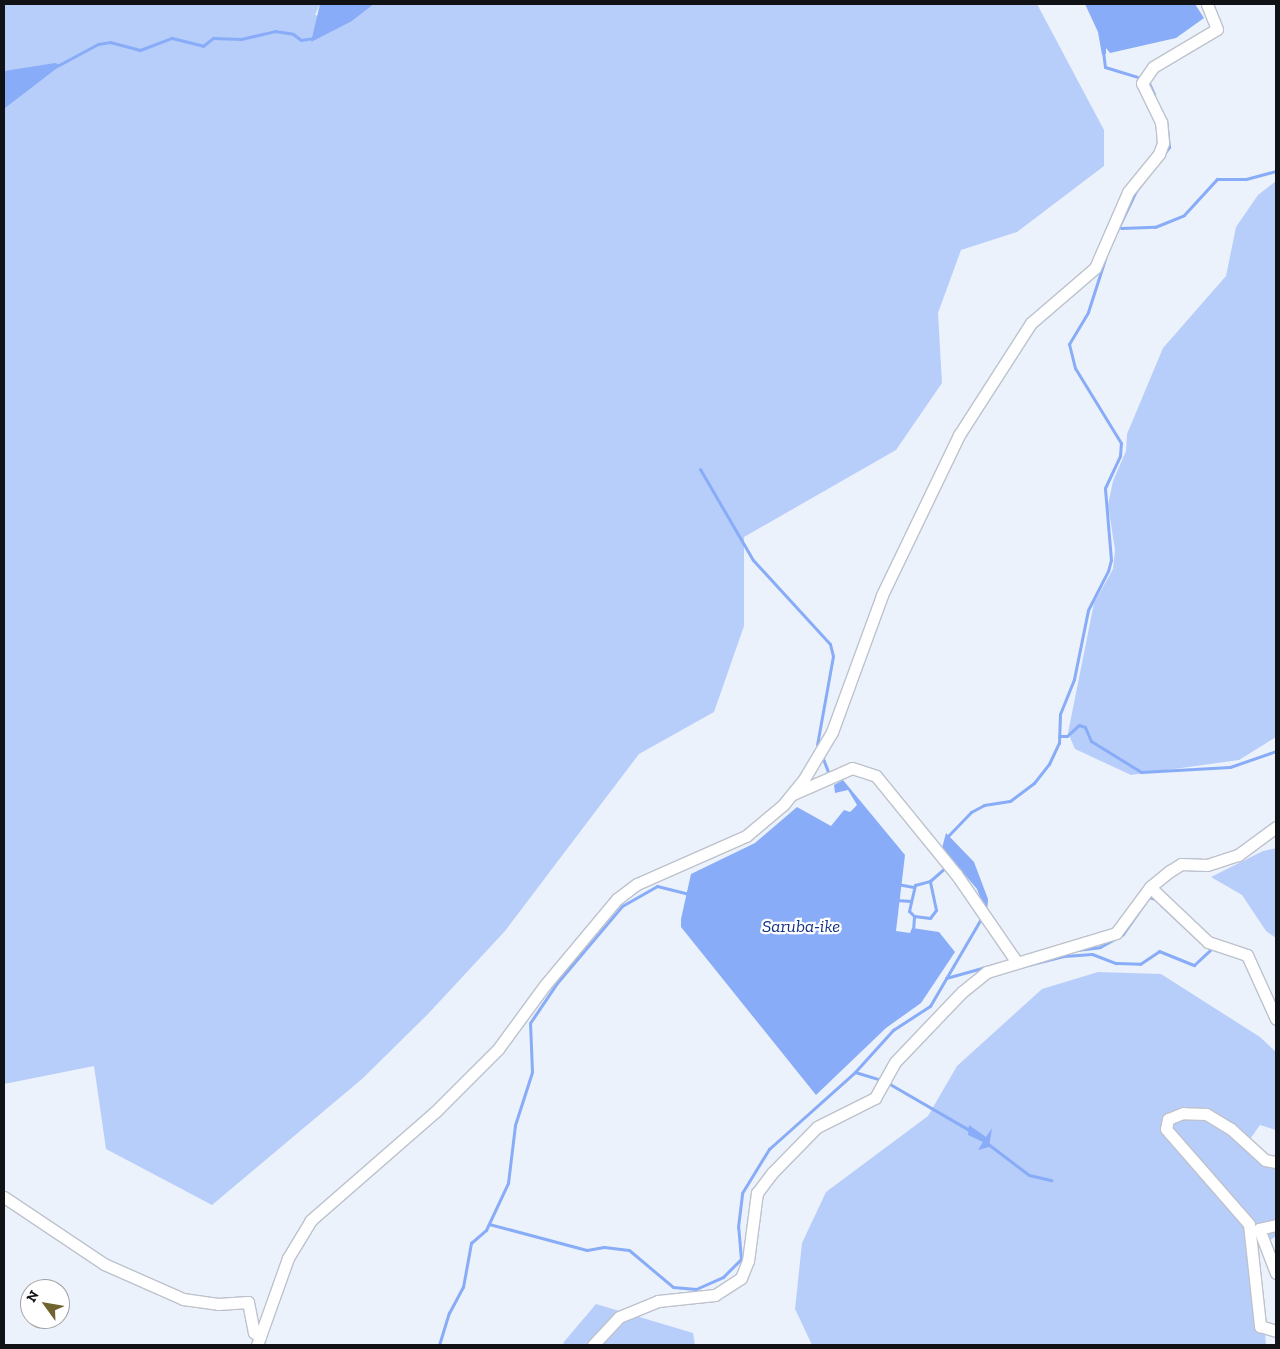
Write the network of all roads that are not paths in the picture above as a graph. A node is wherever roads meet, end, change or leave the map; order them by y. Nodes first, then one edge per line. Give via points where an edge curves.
1 (1207, 4) edge
2 (792, 794) junction
3 (1276, 827) edge
4 (1150, 887) junction
5 (1010, 964) junction
6 (1276, 1019) edge
7 (1276, 1162) edge
8 (4, 1197) edge
9 (1276, 1225) edge
10 (1276, 1273) edge
11 (1276, 1331) edge
12 (258, 1341) edge
13 (593, 1345) edge

1 - 2 street via 1217,29 1153,67 1143,80 1161,122 1163,143 1159,154 1128,192 1095,268 1030,323 959,435 882,595 832,732
2 - 5 street via 852,768 870,772 948,865
2 - 12 street via 746,836 637,884 617,899 544,985 498,1048 435,1112 307,1225 288,1258
3 - 4 street via 1238,855 1207,865 1181,864
4 - 5 street via 1116,933
4 - 6 street via 1208,942 1247,955
5 - 13 street via 987,972 962,992 895,1062 875,1098 817,1127 772,1173 757,1194 748,1261 740,1278 715,1295 658,1301 619,1317
7 - 11 street via 1265,1160 1232,1128 1206,1114 1183,1113 1168,1118 1166,1128 1249,1224 1260,1326
8 - 12 street via 104,1264 183,1299 218,1304 248,1302
9 - 10 street via 1267,1224 1259,1229

